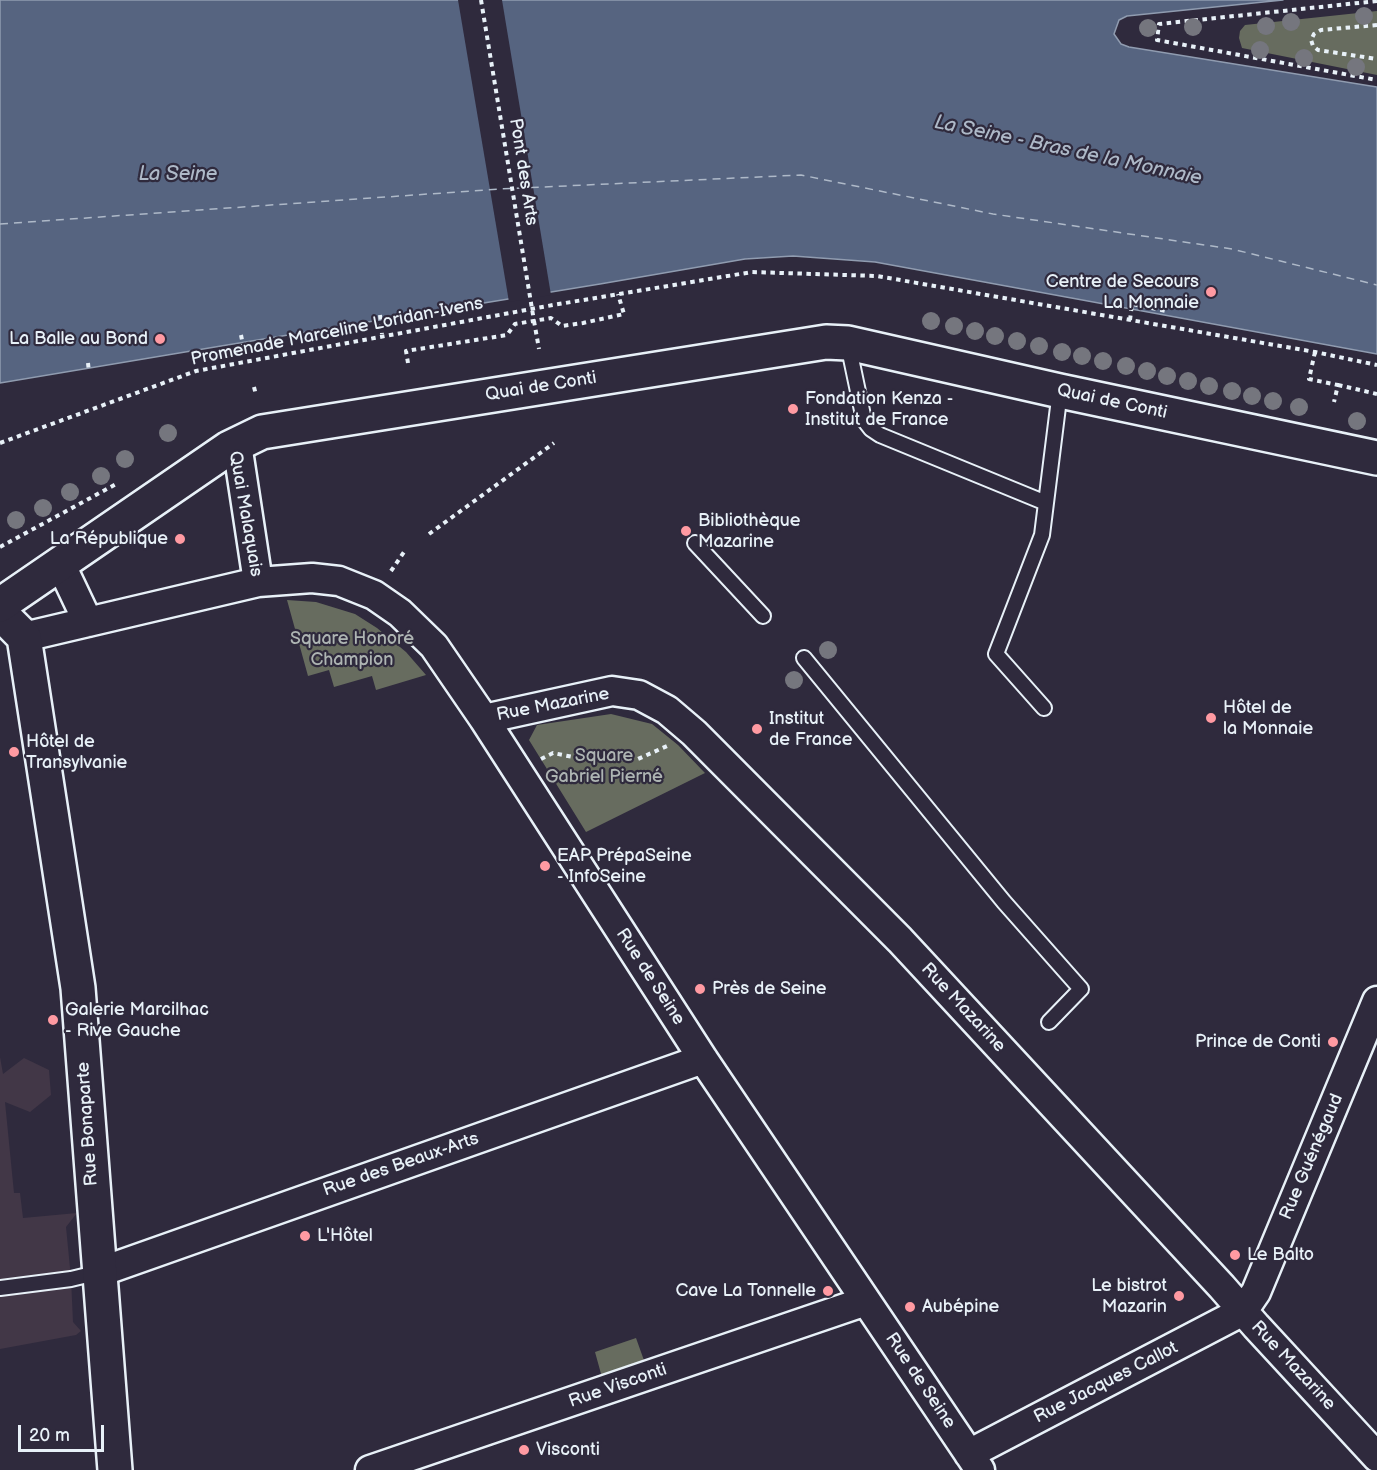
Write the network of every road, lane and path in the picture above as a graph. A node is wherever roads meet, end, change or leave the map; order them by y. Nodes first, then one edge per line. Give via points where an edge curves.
1 (480, 0) edge
2 (1377, 1) edge
3 (1377, 25) edge
4 (1377, 59) edge
5 (1377, 80) edge
6 (618, 294) junction
7 (1168, 299) dead end
8 (380, 315) dead end
9 (1130, 320) junction
10 (534, 321) junction
11 (382, 334) dead end
12 (241, 335) dead end
13 (848, 343) junction
14 (243, 345) dead end
15 (539, 349) dead end
16 (1315, 352) junction
17 (88, 363) dead end
18 (408, 363) dead end
19 (1377, 365) edge
20 (89, 372) dead end
21 (1338, 385) junction
22 (254, 387) dead end
23 (1060, 391) junction
24 (1377, 394) edge
25 (256, 395) dead end
26 (1334, 402) dead end
27 (0, 442) edge
28 (554, 443) dead end
29 (237, 444) junction
30 (1377, 458) edge
31 (125, 479) dead end
32 (1046, 503) junction
33 (429, 534) dead end
34 (695, 543) dead end
35 (0, 547) edge
36 (404, 552) dead end
37 (60, 563) junction
38 (389, 574) dead end
39 (258, 582) junction
40 (0, 605) edge
41 (0, 613) edge
42 (763, 616) dead end
43 (88, 622) junction
44 (24, 637) junction
45 (804, 658) dead end
46 (1044, 708) dead end
47 (484, 718) junction
48 (668, 745) dead end
49 (535, 762) dead end
50 (1377, 1001) edge
51 (1049, 1022) dead end
52 (703, 1059) junction
53 (100, 1272) junction
54 (0, 1288) edge
55 (866, 1301) junction
56 (1243, 1311) junction
57 (1377, 1457) edge
58 (975, 1462) edge
59 (115, 1470) edge
60 (370, 1470) edge

1 - 10 path, Pont des Arts, bridge
2 - 5 path via 1159,24 1157,40
3 - 4 path via 1321,30 1311,40 1318,50
6 - 9 path, Promenade Marceline Loridan-Ivens via 752,272 877,276
6 - 10 path via 624,314 562,326 551,318
6 - 27 path, Promenade Marceline Loridan-Ivens via 196,371
7 - 9 path via 1166,311 1132,304
8 - 11 path
9 - 16 path, Promenade Marceline Loridan-Ivens
10 - 15 path, Pont des Arts
10 - 18 path via 515,324 507,335 406,351
12 - 14 path
13 - 23 main road, Quai de Conti
13 - 29 main road, Quai de Conti via 814,343 273,430
13 - 32 lane via 864,420 871,429
16 - 19 path, Promenade Marceline Loridan-Ivens
16 - 21 path via 1309,379
17 - 20 path
21 - 24 path
21 - 26 path
22 - 25 path
23 - 30 main road, Quai de Conti
23 - 32 lane
28 - 33 path
29 - 37 main road, Quai Malaquais
29 - 39 street, Quai Malaquais
31 - 35 path
32 - 46 lane via 1042,535 996,654
34 - 42 lane
36 - 38 path
37 - 40 main road, Quai Malaquais
37 - 43 street
39 - 43 street, Quai Malaquais
39 - 47 street, Rue de Seine via 312,578 339,581 374,595 400,613 434,646
41 - 44 main road
43 - 44 street, Quai Malaquais
44 - 53 main road, Rue Bonaparte via 78,988
45 - 51 lane via 1004,902 1081,989
47 - 52 street, Rue de Seine
47 - 56 street, Rue Mazarine via 612,691 639,695 667,710 1014,1054
48 - 49 path via 638,759 553,753
50 - 56 street, Rue Guénégaud via 1256,1292
52 - 53 street, Rue des Beaux-Arts
52 - 55 street, Rue de Seine
53 - 54 lane
53 - 59 main road, Rue Bonaparte
55 - 58 street, Rue de Seine
55 - 60 street, Rue Visconti
56 - 57 street, Rue Mazarine
56 - 58 street, Rue Jacques Callot

